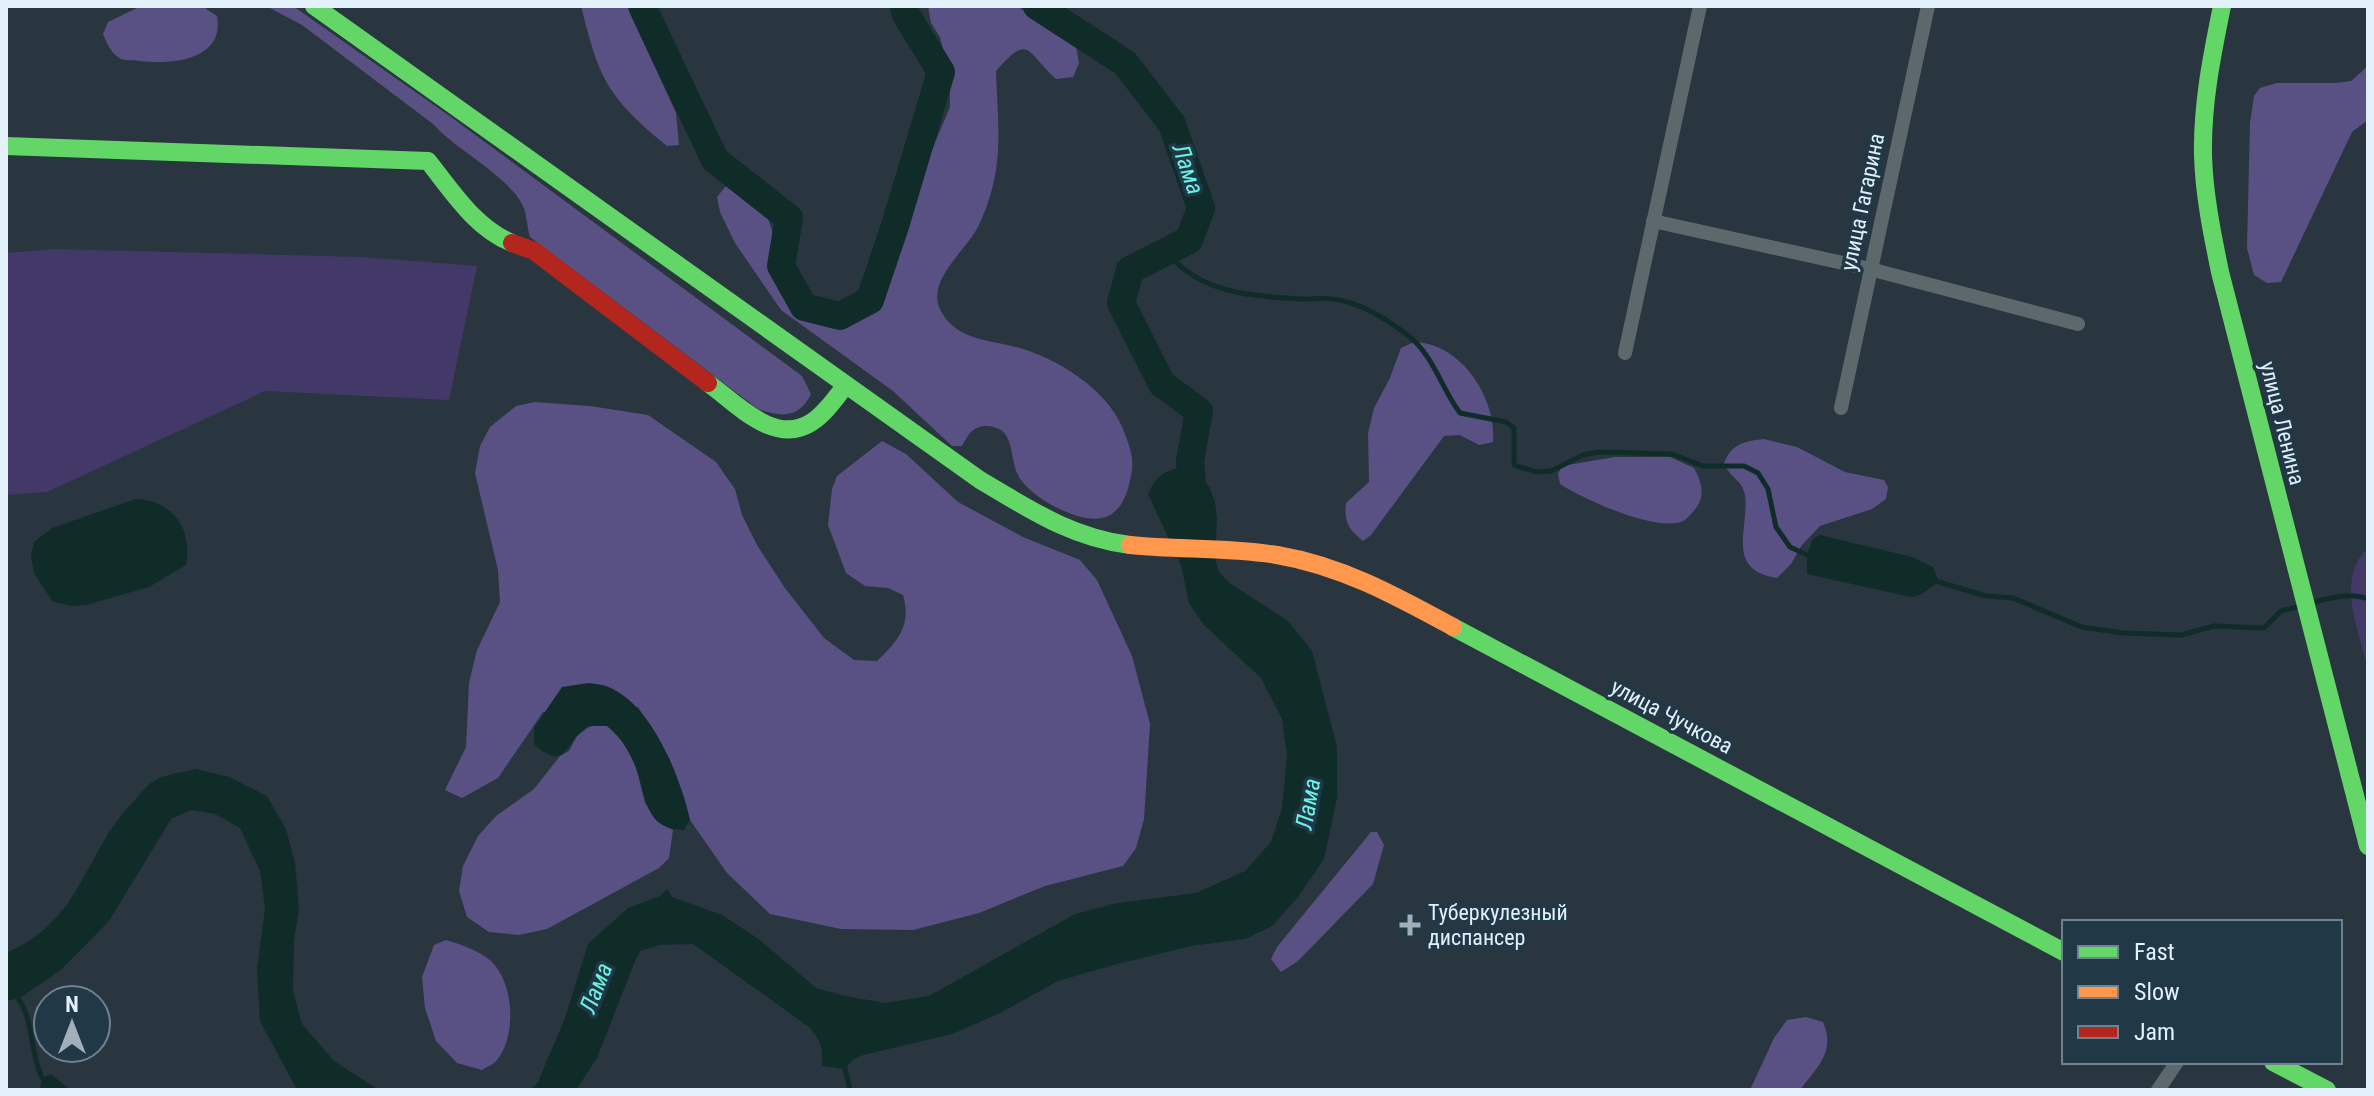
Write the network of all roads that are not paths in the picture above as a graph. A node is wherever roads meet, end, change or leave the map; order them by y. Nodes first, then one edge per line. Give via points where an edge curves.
1 (314, 6) edge
2 (1700, 6) edge
3 (1928, 6) edge
4 (2222, 6) edge
5 (6, 146) edge
6 (1653, 221) junction
7 (1870, 269) junction
8 (2078, 324) dead end
9 (1625, 353) dead end
10 (846, 385) junction
11 (1841, 408) dead end
12 (2368, 846) edge
13 (2062, 951) edge
14 (2176, 1064) edge
15 (2277, 1064) edge
16 (2158, 1090) edge
17 (2327, 1090) edge

1 - 10 street, улица Чучкова
2 - 6 street
3 - 7 street, улица Гагарина
4 - 12 street, улица Ленина via 2206,93 2203,155 2208,213
5 - 10 street via 428,161 474,217 498,237 534,251 764,425 786,431 808,426
6 - 7 street
6 - 9 street
7 - 8 street
7 - 11 street, улица Гагарина
10 - 13 street, улица Чучкова via 980,480 1067,530 1130,545 1287,556 1332,567 1392,593
14 - 16 street
15 - 17 street

